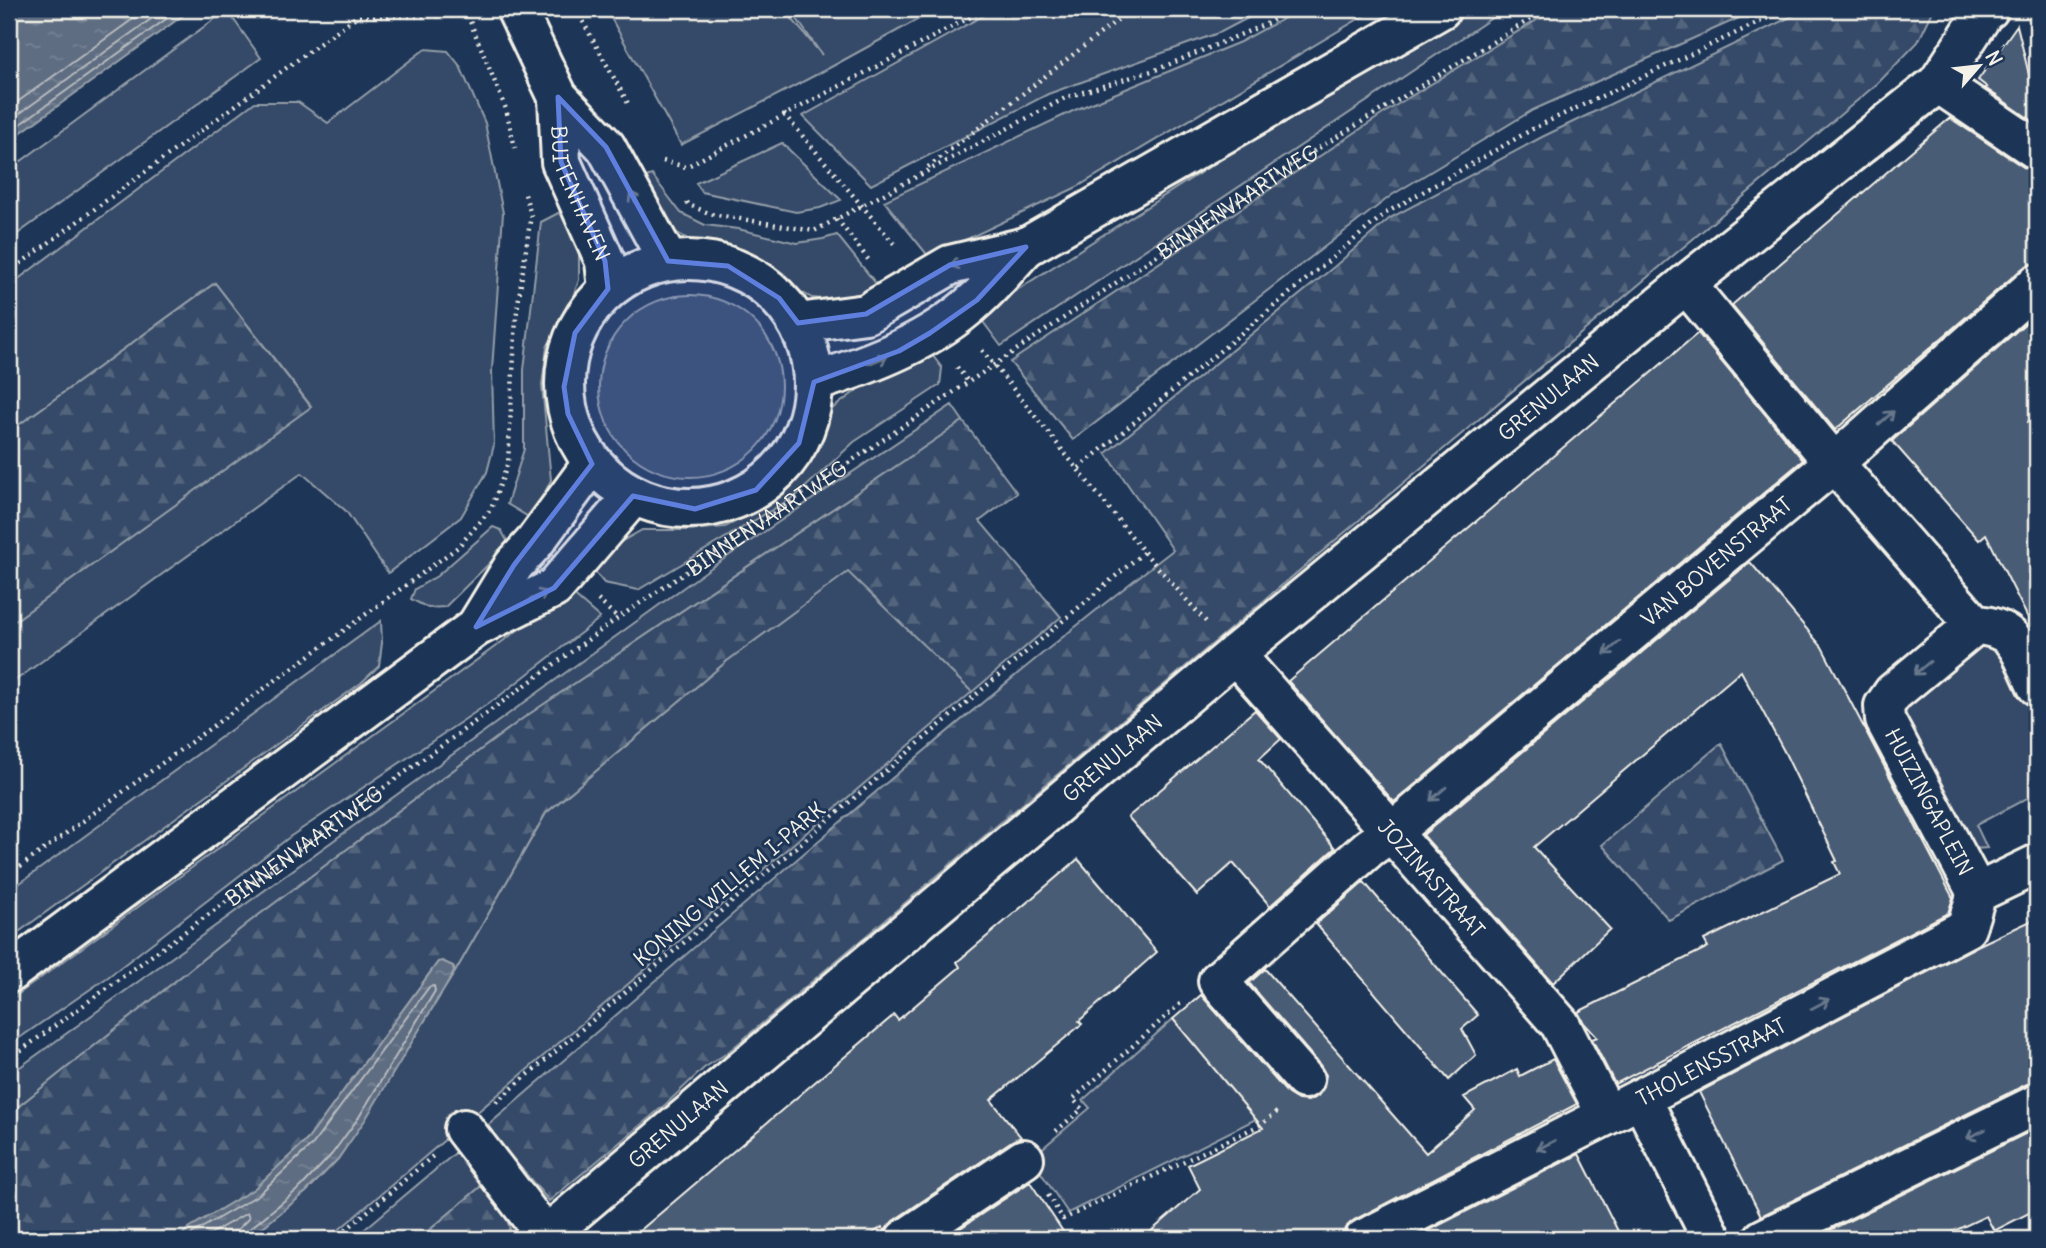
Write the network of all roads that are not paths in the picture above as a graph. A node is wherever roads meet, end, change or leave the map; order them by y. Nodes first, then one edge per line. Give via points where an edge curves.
1 (516, 9) edge
2 (1441, 9) edge
3 (1989, 9) edge
4 (1938, 83) junction
5 (558, 97) junction
6 (2037, 150) edge
7 (1026, 247) junction
8 (668, 261) junction
9 (1686, 284) junction
10 (2037, 284) edge
11 (608, 289) junction
12 (798, 323) junction
13 (814, 382) junction
14 (1834, 463) junction
15 (592, 464) junction
16 (633, 496) junction
17 (1975, 625) junction
18 (477, 627) junction
19 (1235, 654) junction
20 (2037, 686) edge
21 (1392, 832) junction
22 (2037, 864) edge
23 (1977, 893) junction
24 (9, 973) edge
25 (1304, 1079) road end
26 (1641, 1098) junction
27 (2037, 1104) edge
28 (1606, 1114) junction
29 (464, 1129) road end
30 (1024, 1159) road end
31 (545, 1238) edge
32 (905, 1239) edge
33 (1364, 1239) edge
34 (1712, 1239) edge
35 (1763, 1239) edge

1 - 5 street, BUITENHAVEN
2 - 7 street
3 - 4 street, GRENULAAN
4 - 6 street
4 - 9 street, GRENULAAN
8 -> 5 street, BUITENHAVEN via 606,147
5 - 11 street, BUITENHAVEN via 561,162 605,261
7 -> 12 street via 950,265 866,314
13 -> 7 street via 900,351 930,333 976,300
8 - 11 street via 636,270
8 - 12 street via 699,260 728,266 779,298
9 - 14 street
9 - 19 street, GRENULAAN
14 -> 10 street, VAN BOVENSTRAAT
11 - 15 street via 589,309 566,359 568,414 577,441
12 - 13 street
13 - 16 street via 810,413 799,443 780,470 756,490 727,503 695,509 663,507
14 - 17 street
14 -> 21 street, VAN BOVENSTRAAT
15 - 16 street
15 - 18 street via 514,565
18 -> 16 street via 554,588
17 - 20 street via 1995,626 2014,640
17 -> 23 street, HUIZINGAPLEIN via 1893,693 1884,713
18 - 24 street
19 - 21 street, JOZINASTRAAT
19 - 31 street, GRENULAAN
21 - 25 street, VAN BOVENSTRAAT via 1218,981
21 - 28 street, JOZINASTRAAT via 1560,1024
22 - 23 street
26 -> 23 street, THOLENSSTRAAT via 1966,928
26 - 28 street, THOLENSSTRAAT
26 - 34 street
27 -> 35 street
28 -> 33 street, THOLENSSTRAAT
29 - 31 street
30 - 32 street

